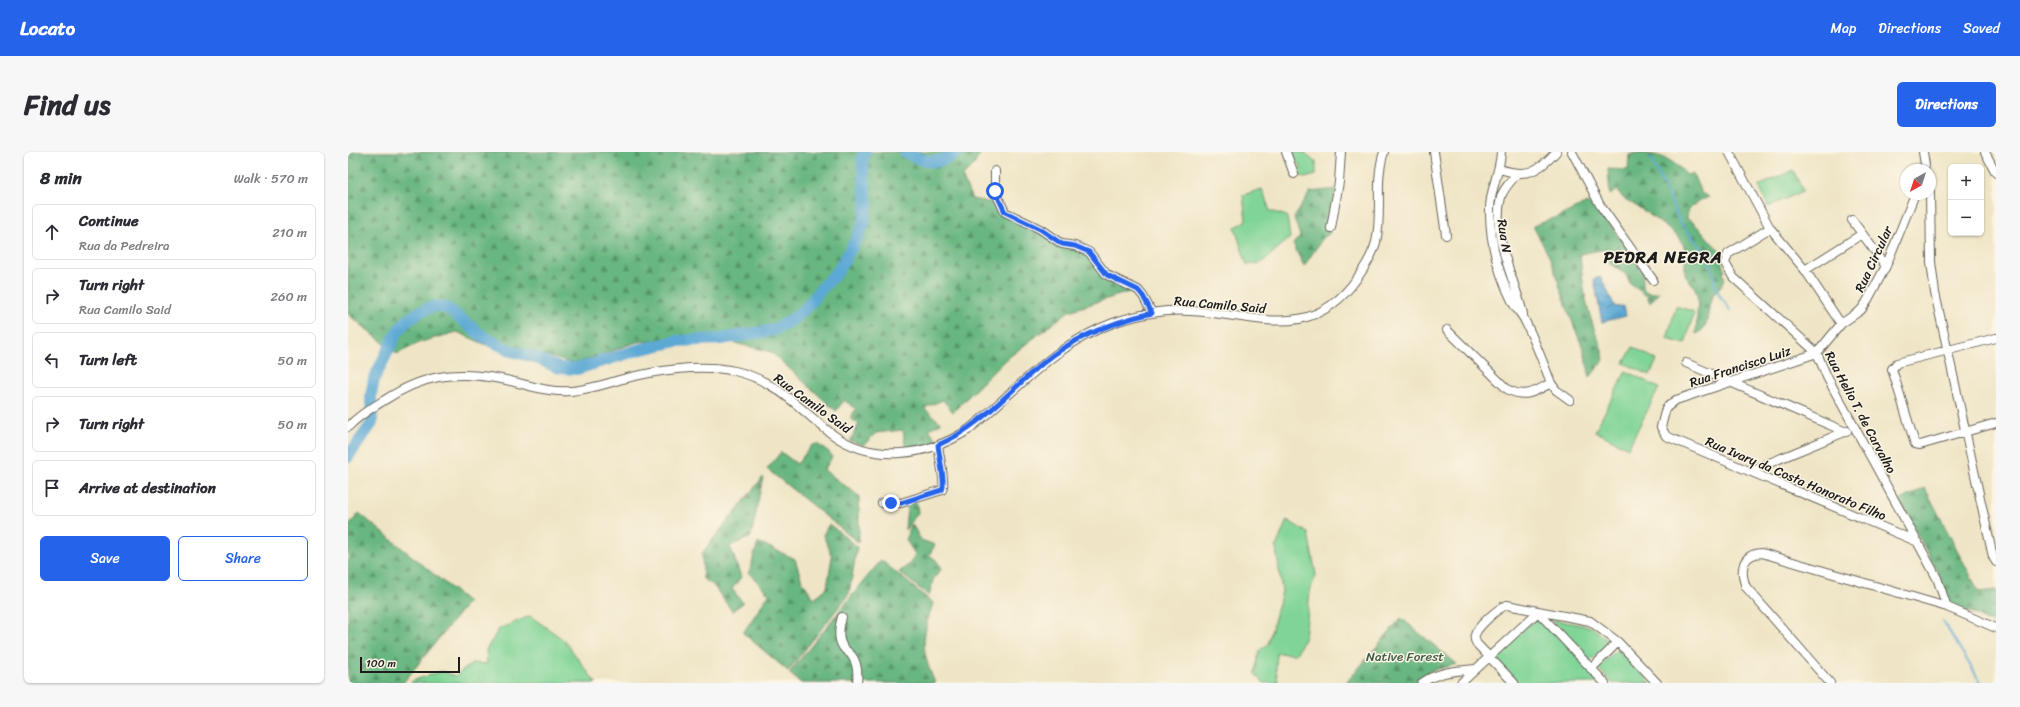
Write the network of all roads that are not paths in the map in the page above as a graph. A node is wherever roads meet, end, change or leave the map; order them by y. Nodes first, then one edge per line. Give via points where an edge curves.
1 (1286, 152) edge
2 (1341, 152) edge
3 (1384, 152) edge
4 (1434, 152) edge
5 (1501, 152) edge
6 (1556, 152) edge
7 (1572, 152) edge
8 (1729, 152) edge
9 (1923, 152) edge
10 (1985, 152) edge
11 (1993, 162) edge
12 (1924, 164) edge
13 (1500, 170) junction
14 (995, 171) dead end
15 (1996, 173) edge
16 (1294, 174) dead end
17 (1516, 175) junction
18 (1493, 186) junction
19 (1504, 190) junction
20 (1913, 200) edge
21 (1930, 200) edge
22 (1852, 220) dead end
23 (1331, 228) dead end
24 (1770, 228) junction
25 (1862, 234) junction
26 (1446, 235) dead end
27 (1503, 251) junction
28 (1495, 254) junction
29 (1886, 266) junction
30 (1805, 270) junction
31 (1653, 280) dead end
32 (1152, 313) junction
33 (1524, 319) junction
34 (1841, 324) junction
35 (1447, 330) dead end
36 (1996, 338) edge
37 (1948, 350) junction
38 (1817, 353) junction
39 (1686, 363) dead end
40 (1726, 382) junction
41 (1551, 383) junction
42 (1570, 400) dead end
43 (1996, 423) edge
44 (348, 427) edge
45 (1855, 428) junction
46 (1846, 432) junction
47 (1967, 432) junction
48 (1666, 436) joint
49 (938, 445) junction
50 (1750, 472) junction
51 (882, 502) dead end
52 (1918, 542) junction
53 (1996, 562) edge
54 (1947, 607) junction
55 (1538, 612) junction
56 (842, 617) dead end
57 (1996, 628) edge
58 (1618, 642) junction
59 (1488, 657) junction
60 (1591, 668) junction
61 (1476, 669) junction
62 (857, 683) edge
63 (1422, 683) edge
64 (1461, 683) edge
65 (1514, 683) edge
66 (1605, 683) edge
67 (1657, 683) edge
68 (1830, 683) edge

1 - 16 street
2 - 23 street
3 - 32 street, Rua Camilo Said via 1378,184 1378,227 1373,252 1353,283 1330,306 1310,316 1276,321 1249,320 1189,311
4 - 26 street
5 - 13 street, Rua N
6 - 17 street via 1542,166
7 - 31 street via 1600,204
8 - 24 street
9 - 12 street
10 - 11 street
11 - 15 street
13 - 17 street
13 - 18 street, Rua N
14 - 32 street via 995,191 1005,212 1040,229 1062,244 1089,252 1107,275 1138,290
17 - 19 street, Rua N
18 - 19 street
18 - 28 street, Rua N via 1490,213
19 - 27 street, Rua N via 1501,197 1499,233
20 - 29 street, Rua Circular
21 - 37 street via 1931,262
22 - 25 street
24 - 30 street
24 - 38 street, Rua Helio T. de Carvalho via 1728,254 1725,262 1733,277
25 - 29 street
25 - 30 street
27 - 28 street
27 - 33 street, Rua N via 1518,292
28 - 33 street, Rua N via 1508,291
29 - 34 street, Rua Circular via 1860,310
30 - 34 street
32 - 49 street, Rua Camilo Said via 1111,324 1058,351 976,423 956,437
33 - 41 street, Rua N
34 - 38 street
35 - 41 street via 1507,389 1517,394 1526,394
36 - 37 street
37 - 47 street
37 - 47 street via 1896,363 1892,372 1915,444 1920,446
38 - 40 street, Rua Francisco Luiz
38 - 45 street, Rua Helio T. de Carvalho
39 - 40 street
40 - 46 street
40 - 48 street, Rua Francisco Luiz via 1671,403 1666,408 1661,427
41 - 42 street, Rua N
43 - 47 street
44 - 49 street, Rua Camilo Said via 371,408 408,386 448,374 499,379 549,390 570,391 668,370 722,369 747,375 776,388 833,435 858,448 891,454 914,452
45 - 46 street
45 - 52 street, Rua Helio T. de Carvalho
46 - 50 street
47 - 53 street
48 - 50 street, Rua Ivary da Costa Honorato Filho
49 - 51 street via 945,482 942,490 901,503
50 - 52 street, Rua Ivary da Costa Honorato Filho
52 - 54 street, Rua Helio T. de Carvalho via 1937,578
54 - 57 street
54 - 68 street via 1755,553 1742,568 1746,587
55 - 58 street via 1590,621
55 - 59 street
55 - 59 street via 1513,606 1500,607 1475,634 1474,639
55 - 60 street
56 - 62 street via 840,637 843,647 852,655 857,666
58 - 60 street
58 - 67 street
59 - 61 street
59 - 65 street
60 - 66 street
61 - 63 street via 1453,671 1434,676
61 - 64 street

